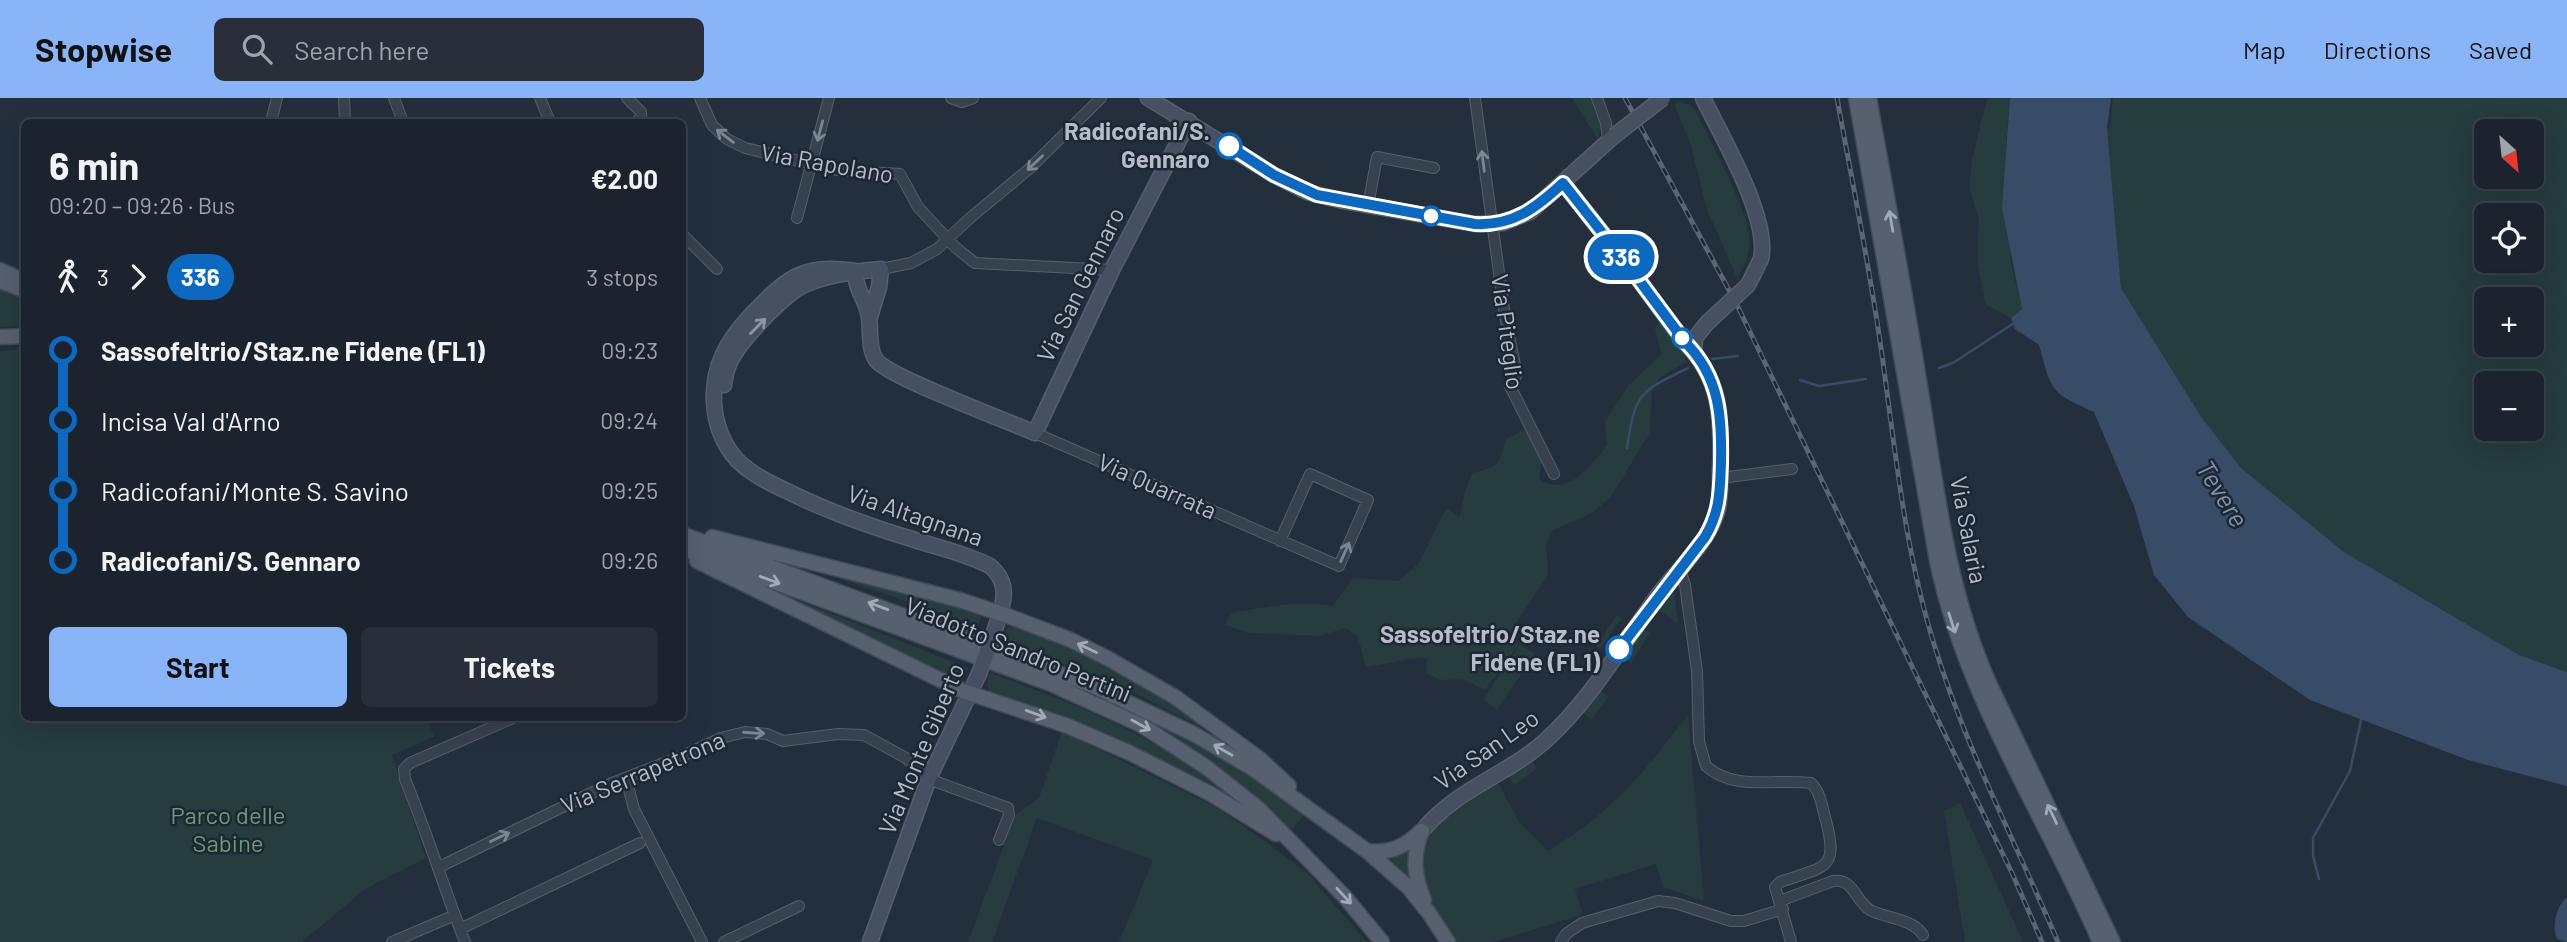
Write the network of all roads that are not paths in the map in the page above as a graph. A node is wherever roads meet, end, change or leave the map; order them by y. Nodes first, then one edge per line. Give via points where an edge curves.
1 (277, 98) edge
2 (344, 98) edge
3 (394, 98) edge
4 (540, 98) edge
5 (627, 98) edge
6 (700, 98) edge
7 (828, 98) edge
8 (951, 98) edge
9 (973, 98) edge
10 (1101, 98) edge
11 (1475, 98) edge
12 (1597, 98) edge
13 (1663, 98) edge
14 (1856, 98) edge
15 (1869, 98) edge
16 (1703, 99) edge
17 (1157, 100) edge
18 (272, 119) edge
19 (345, 119) edge
20 (403, 119) edge
21 (549, 119) edge
22 (639, 119) edge
23 (1189, 121) junction
24 (1611, 139) junction
25 (811, 164) junction
26 (1434, 168) dead end
27 (1563, 183) junction
28 (1368, 206) junction
29 (797, 218) dead end
30 (1491, 224) junction
31 (686, 238) edge
32 (947, 240) junction
33 (717, 269) dead end
34 (0, 270) edge
35 (881, 270) junction
36 (1112, 270) junction
37 (855, 271) junction
38 (21, 280) edge
39 (0, 281) edge
40 (787, 288) junction
41 (21, 289) edge
42 (870, 318) junction
43 (21, 336) edge
44 (0, 337) edge
45 (1694, 352) junction
46 (1035, 433) junction
47 (1792, 470) dead end
48 (1554, 474) dead end
49 (1720, 478) junction
50 (777, 487) junction
51 (686, 533) edge
52 (686, 534) edge
53 (1285, 542) junction
54 (686, 549) edge
55 (686, 556) edge
56 (1677, 572) junction
57 (1000, 613) junction
58 (971, 693) junction
59 (506, 721) edge
60 (626, 778) junction
61 (929, 778) junction
62 (1300, 801) junction
63 (1422, 831) junction
64 (999, 840) dead end
65 (639, 843) dead end
66 (1367, 851) junction
67 (1303, 852) junction
68 (439, 867) junction
69 (1781, 905) junction
70 (799, 906) dead end
71 (1429, 913) junction
72 (454, 915) junction
73 (460, 929) junction
74 (1923, 935) dead end
75 (392, 942) edge
76 (465, 942) edge
77 (702, 942) edge
78 (724, 942) edge
79 (870, 942) edge
80 (1381, 942) edge
81 (1448, 942) edge
82 (1561, 942) edge
83 (1791, 942) edge
84 (2100, 942) edge
85 (2113, 942) edge

1 - 18 street
2 - 19 street
3 - 20 street
4 - 21 street
5 - 22 street via 641,112
25 -> 6 street, Via Rapolano via 753,151 727,139 709,122
7 -> 25 street
8 - 9 street via 960,102
10 -> 32 street
30 -> 11 street, Via Piteglio
12 - 24 street
13 - 24 street, bridge
14 -> 84 main road, Via Salaria via 1937,561 1952,623 2006,748
85 -> 15 main road, Via Salaria via 1989,683 1956,593
16 - 45 street, bridge via 1757,213 1763,238 1756,273 1707,323 1694,340
17 - 23 street
23 - 28 street via 1307,192
23 - 36 street, Via San Gennaro
24 - 27 street
25 - 29 street
25 - 32 street, Via Rapolano via 856,173 900,174 913,201
26 - 28 street via 1377,157
27 - 30 street via 1525,215
27 - 45 street, Via San Leo
28 - 30 street
30 - 48 street, Via Piteglio via 1516,370 1510,388
31 - 33 street
32 - 35 street via 917,261
32 - 36 street, Via Rapolano via 978,265
34 - 38 main road
35 - 37 street
35 - 42 street
36 - 46 street, Via San Gennaro
37 - 40 street, Via Altagnana via 818,268
37 - 42 street via 856,286
39 - 41 main road
50 -> 40 street, Via Altagnana via 733,438 722,398 732,358 776,308
40 - 50 street, Via Altagnana via 733,335 721,357 714,388 716,418 729,448 745,467
42 - 46 street via 878,362
43 - 44 main road
45 - 49 street, Via San Leo via 1719,406
46 - 53 street, Via Quarrata
47 - 49 street
49 - 56 street, Via San Leo via 1714,521
50 - 57 street, Via Altagnana via 847,518 988,564 1004,585
51 - 57 main road via 772,550
62 -> 52 main road, Viadotto Sandro Pertini via 1214,745 1113,694
53 -> 53 street, Via Quarrata via 1339,566 1368,500 1310,474
54 -> 67 main road, Viadotto Sandro Pertini via 1113,710 1221,778
55 - 58 main road
56 - 63 street, Via San Leo via 1552,734 1514,764 1452,800
56 - 69 street via 1685,584 1697,671 1699,742 1706,766 1715,773 1752,782 1811,783 1820,800 1830,858 1819,868 1777,884
57 - 58 street, Via Monte Giberto, bridge
62 -> 57 main road via 1269,767 1175,697 1090,649
58 - 61 street, Via Monte Giberto
58 -> 67 main road via 1082,731 1155,765
59 - 68 street via 404,769
60 -> 61 street, Via Serrapetrona via 726,736 750,731 783,741 838,734 864,736 906,758
68 -> 60 street, Via Serrapetrona
60 - 77 street via 634,809
61 - 64 street, Via Serrapetrona via 1008,808
61 - 79 street, Via Monte Giberto
62 - 66 main road
63 - 66 main road via 1394,850
63 - 71 main road via 1415,867
65 - 73 street
66 - 71 main road via 1403,882
67 -> 80 main road
68 - 72 street
69 - 74 street via 1833,881 1843,881 1868,909 1916,926
69 - 82 street via 1744,921 1731,921 1675,903 1652,902 1582,923
69 - 83 street
70 - 78 street
71 - 81 main road
72 - 73 street
72 - 75 street
73 - 76 street

